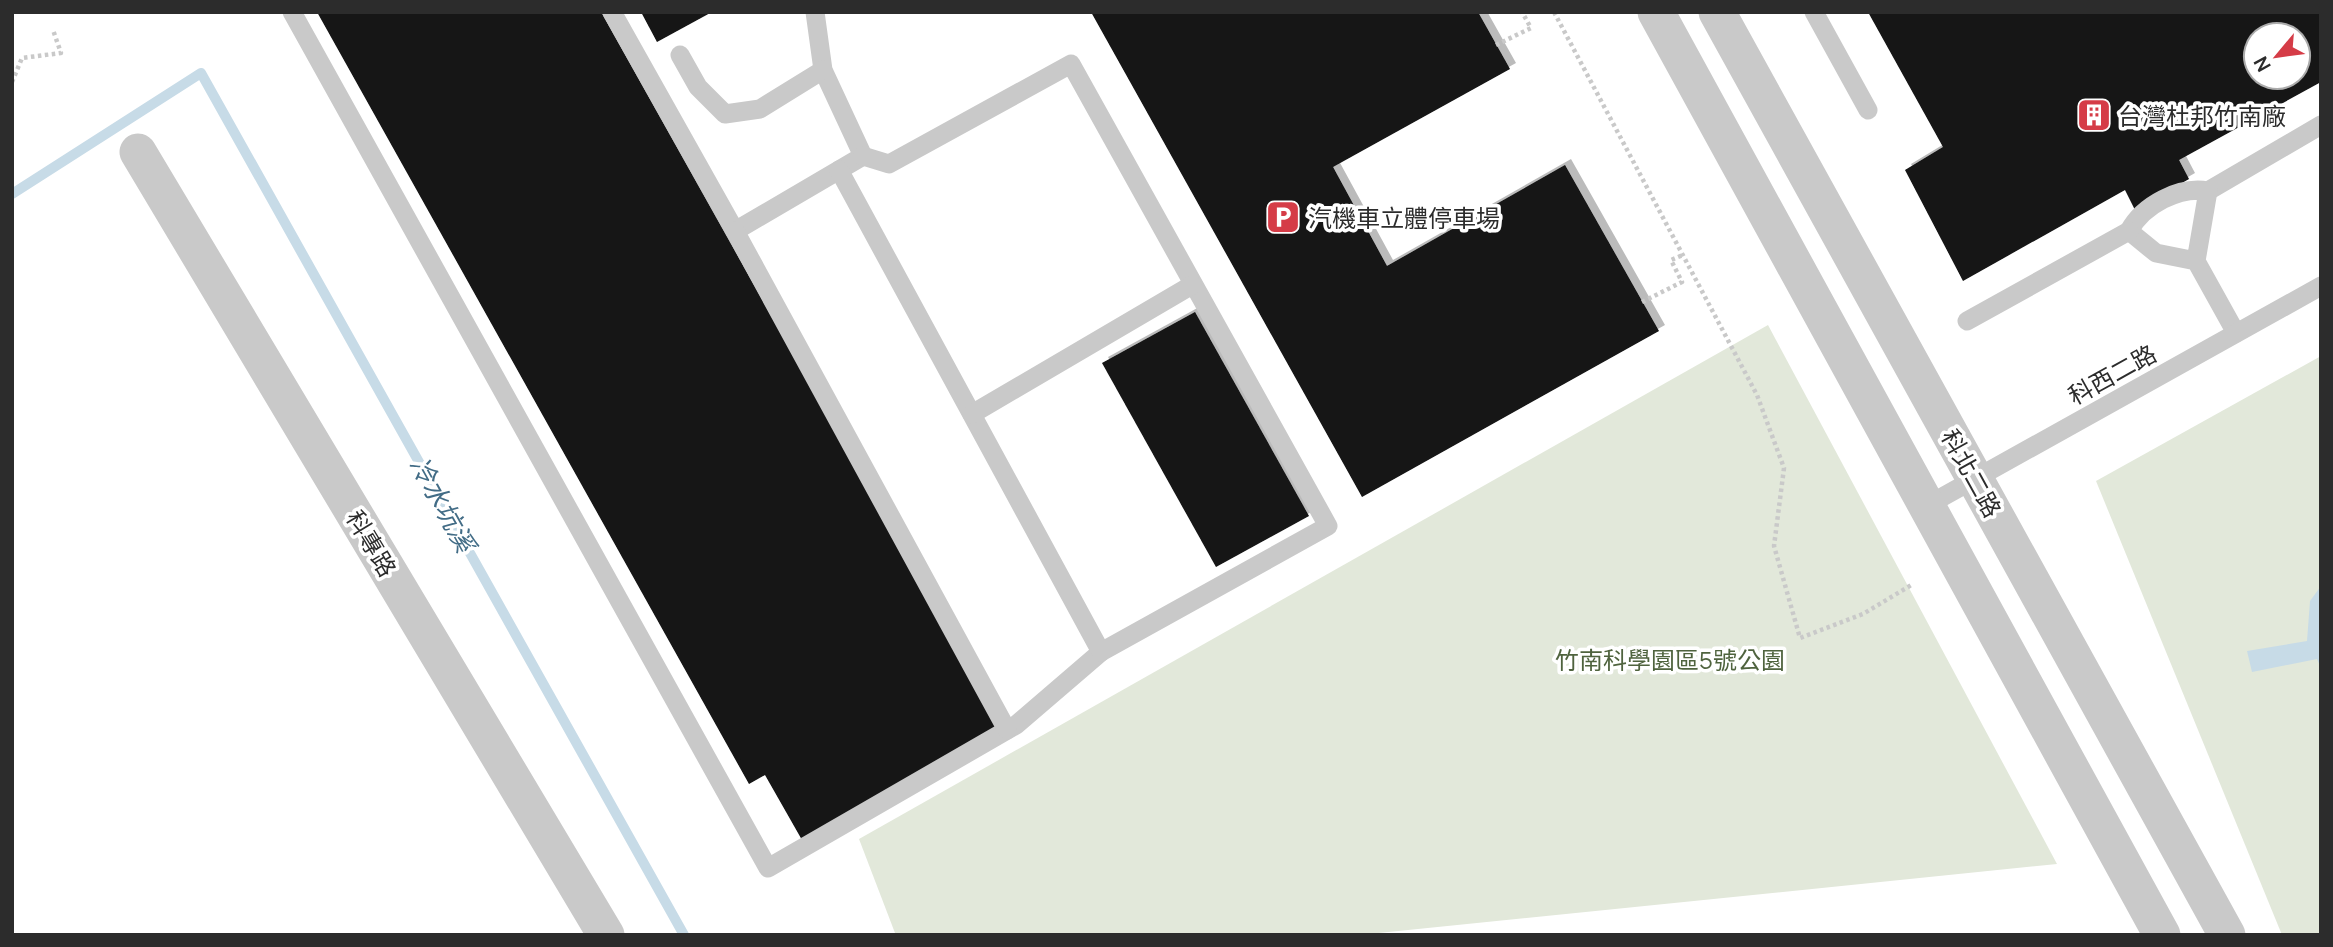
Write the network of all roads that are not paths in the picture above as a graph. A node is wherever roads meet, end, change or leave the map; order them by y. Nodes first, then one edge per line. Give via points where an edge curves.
1 (292, 12) edge
2 (612, 12) edge
3 (815, 12) edge
4 (1656, 12) edge
5 (1717, 12) edge
6 (1814, 12) edge
7 (680, 55) dead end
8 (823, 70) junction
9 (1868, 110) dead end
10 (2321, 125) edge
11 (138, 152) dead end
12 (863, 156) junction
13 (839, 170) junction
14 (2208, 191) junction
15 (735, 231) junction
16 (2129, 231) junction
17 (2196, 261) junction
18 (1192, 285) junction
19 (2321, 286) edge
20 (1967, 321) dead end
21 (2236, 333) junction
22 (972, 414) junction
23 (1975, 478) junction
24 (1928, 505) junction
25 (1101, 652) junction
26 (1007, 730) junction
27 (606, 935) edge
28 (2162, 935) edge
29 (2227, 935) edge

1 - 26 lane via 768,868
2 - 15 lane
3 - 8 lane
4 - 24 street
5 - 23 street, 科北二路
6 - 9 lane
7 - 8 lane via 698,87 725,114 760,109
8 - 12 lane
10 - 14 lane
11 - 27 street, 科專路
12 - 13 lane
12 - 18 lane via 889,164 1071,64
13 - 15 lane
13 - 22 lane
14 - 16 lane via 2189,188 2138,214
14 - 17 lane
15 - 26 lane
16 - 17 lane via 2156,253
16 - 20 lane
17 - 21 lane
18 - 22 lane
18 - 25 lane via 1328,526
19 - 21 lane, 科西二路
21 - 23 lane, 科西二路
22 - 25 lane
23 - 24 lane, 科西二路
23 - 29 street, 科北二路
24 - 28 street
25 - 26 lane

